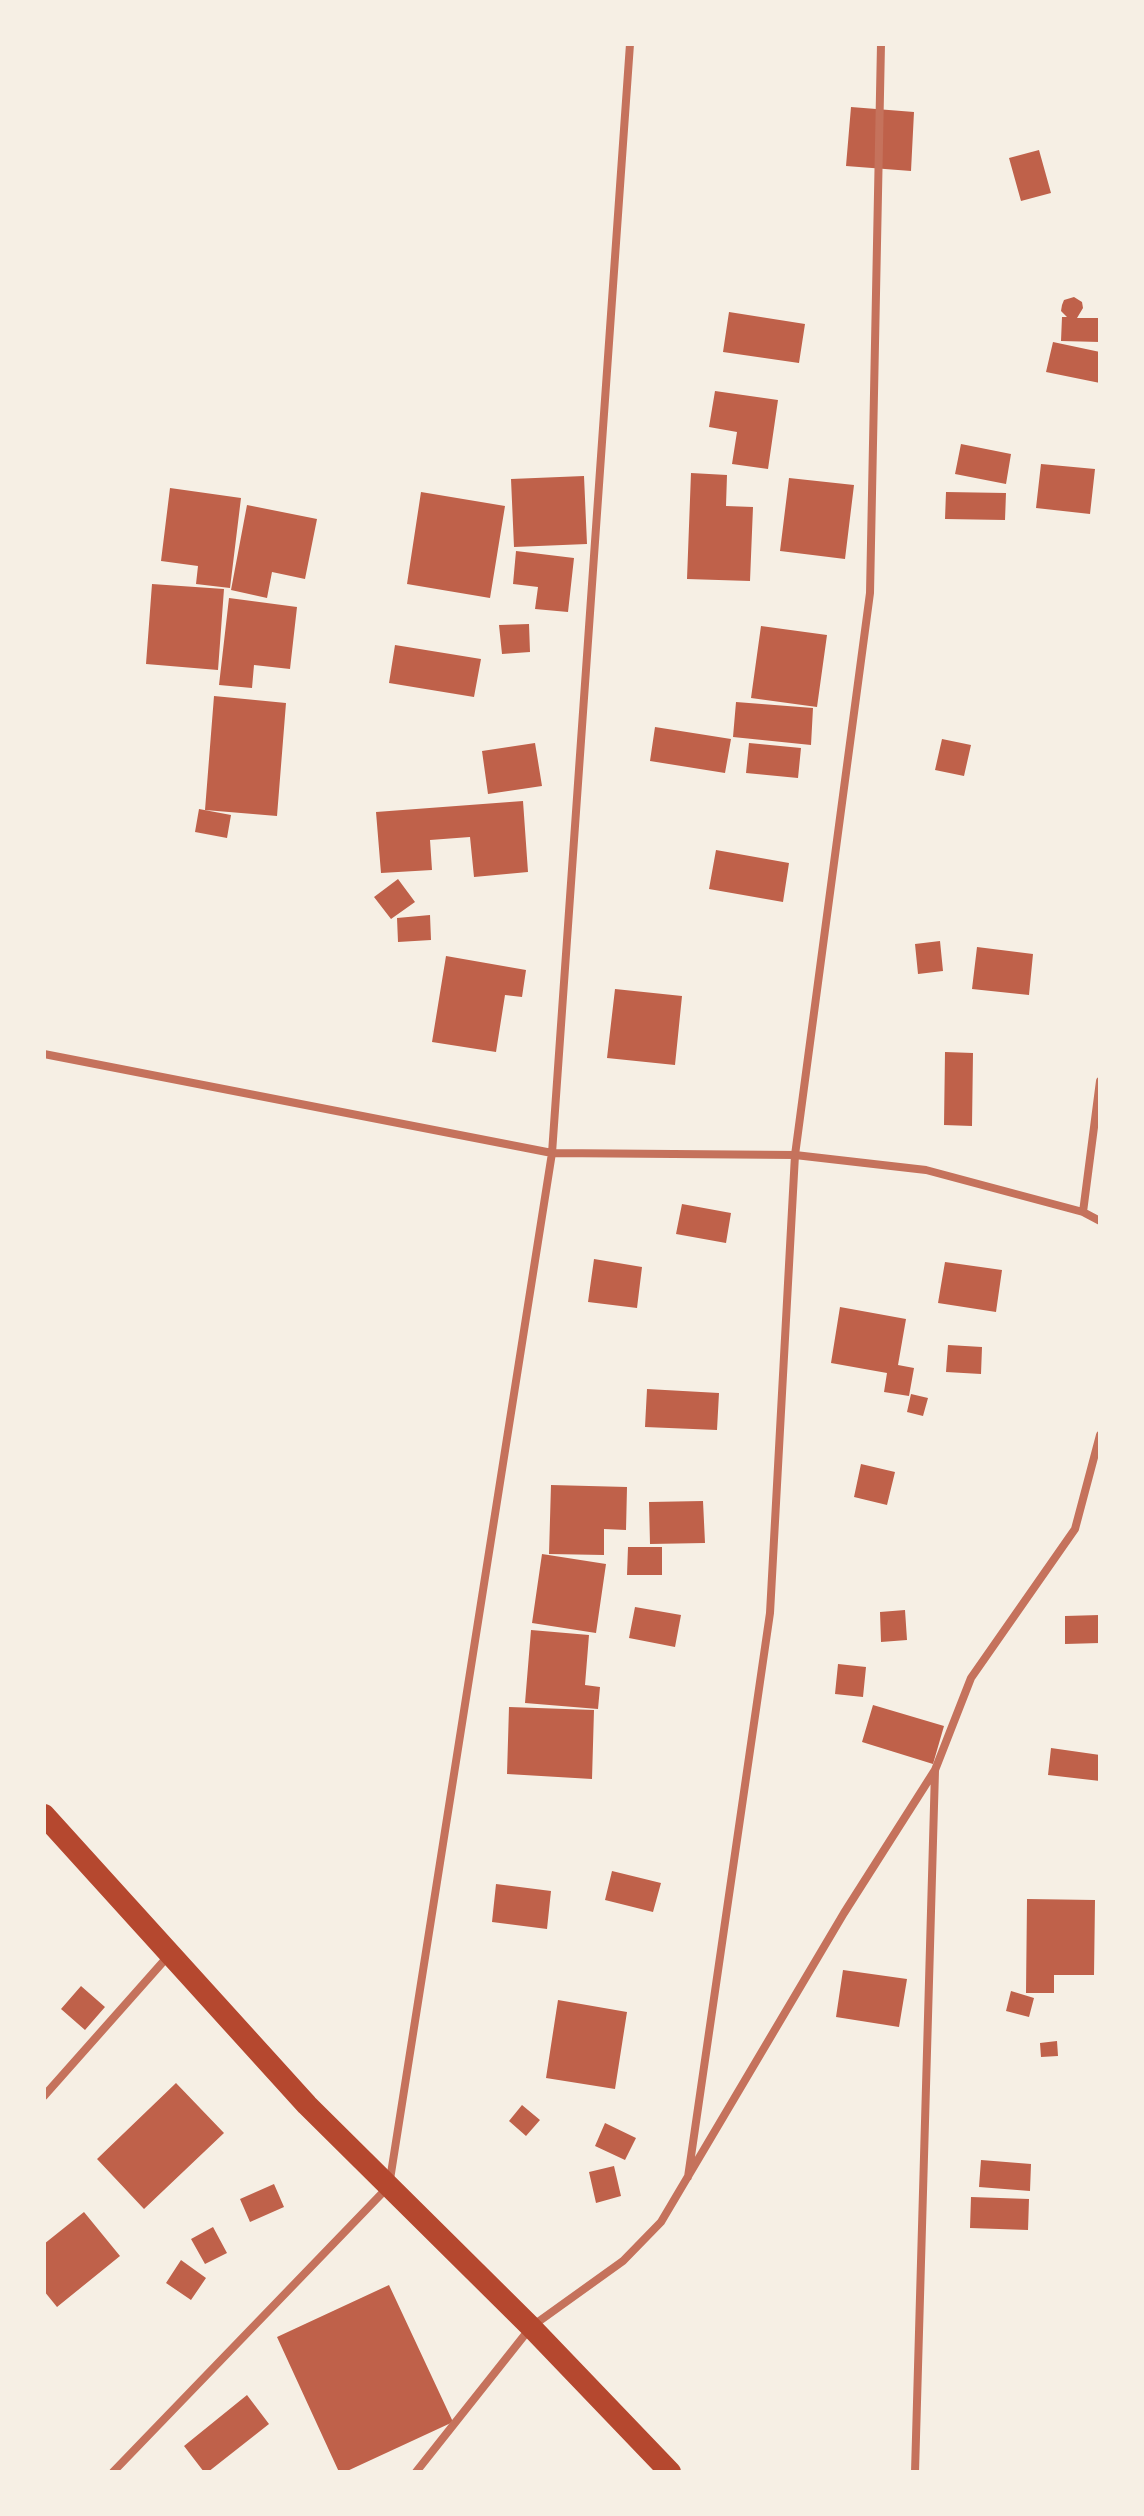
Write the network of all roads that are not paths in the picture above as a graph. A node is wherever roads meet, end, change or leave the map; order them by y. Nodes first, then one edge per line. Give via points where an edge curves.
1 (630, 44) edge
2 (881, 44) edge
3 (44, 1054) edge
4 (1100, 1081) edge
5 (552, 1153) junction
6 (795, 1155) junction
7 (1083, 1212) junction
8 (1100, 1221) edge
9 (1100, 1435) edge
10 (935, 1770) junction
11 (44, 1815) edge
12 (170, 1953) junction
13 (44, 2096) edge
14 (688, 2177) junction
15 (389, 2186) junction
16 (531, 2327) junction
17 (113, 2472) edge
18 (416, 2472) edge
19 (670, 2472) edge
20 (915, 2472) edge

1 - 5 street
2 - 6 street via 870,593
3 - 5 street
4 - 7 street
5 - 6 street
5 - 15 street
6 - 7 street via 926,1170
6 - 14 street via 770,1613
7 - 8 street
9 - 10 street via 1075,1529 971,1678
10 - 14 street
10 - 20 street
11 - 12 highway
12 - 13 street
12 - 15 highway via 307,2105
14 - 16 street via 661,2222 623,2261
15 - 16 highway
15 - 17 street
16 - 18 street
16 - 19 highway

